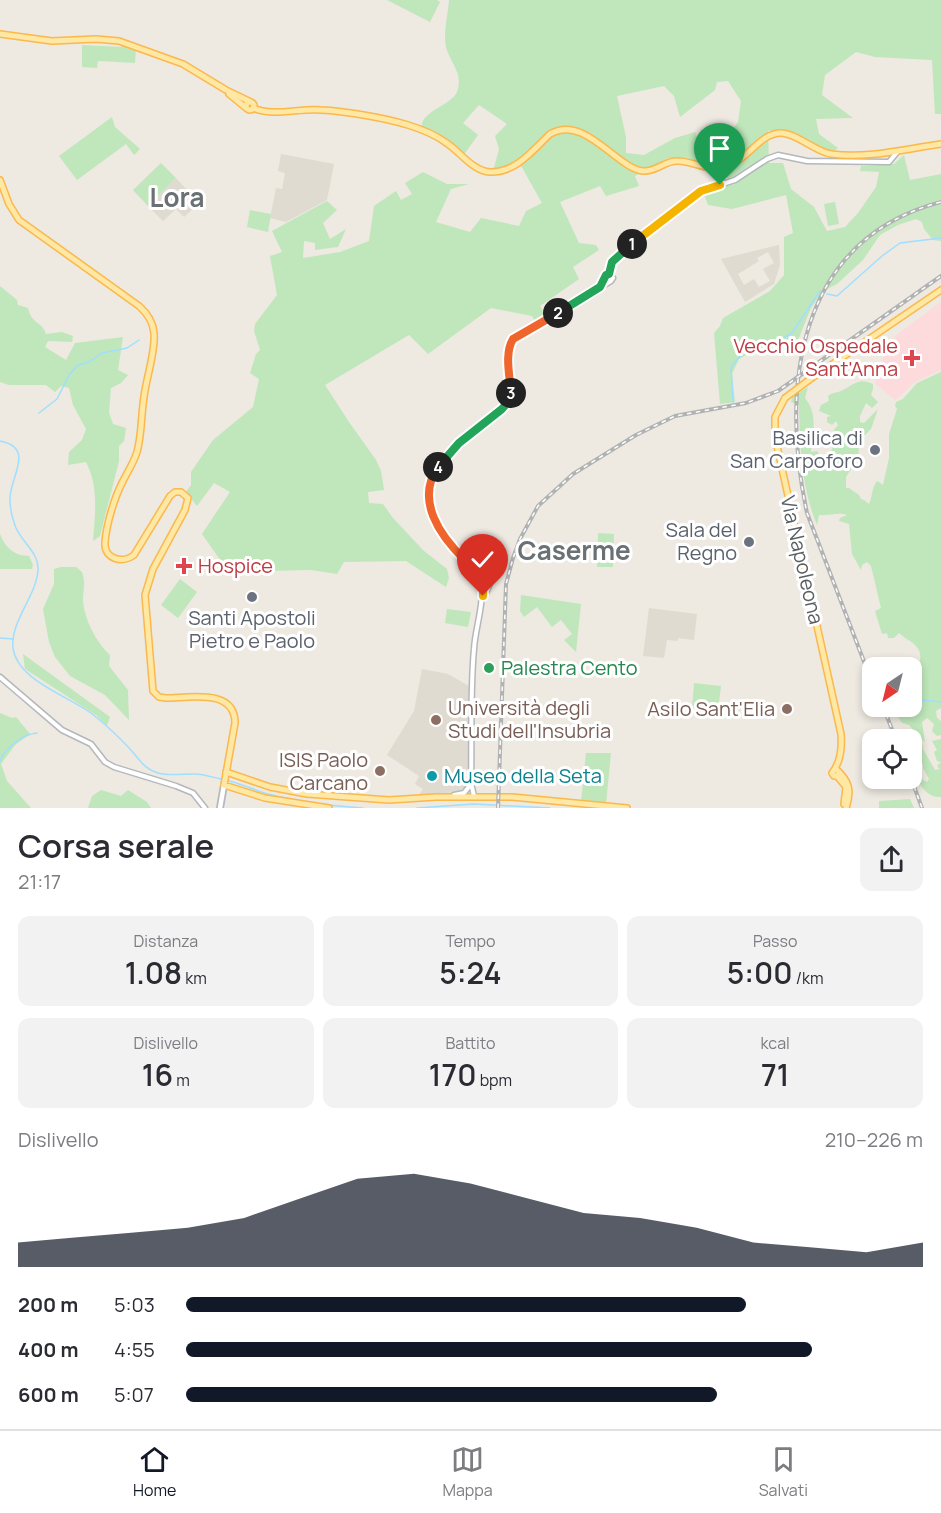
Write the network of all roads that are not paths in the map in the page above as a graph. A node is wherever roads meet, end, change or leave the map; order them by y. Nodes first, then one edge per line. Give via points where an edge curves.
1 (0, 34) edge
2 (941, 144) edge
3 (898, 151) junction
4 (0, 180) edge
5 (941, 290) edge
6 (484, 586) junction
7 (483, 597) junction
8 (0, 677) edge
9 (224, 779) junction
10 (471, 783) junction
11 (476, 797) junction
12 (436, 798) junction
13 (205, 808) edge
14 (220, 808) edge
15 (329, 808) edge
16 (625, 808) edge
17 (845, 808) edge

1 - 3 main road via 52,41 119,41 183,63 250,105 274,111 321,110 407,125 444,141 473,166 488,172 505,171 550,134 571,130 641,171 679,161 716,169 732,164 770,135 783,133 830,154
2 - 3 main road
3 - 6 street via 889,162 807,160 778,155 735,180 701,191 616,258 600,287 513,339 508,357 511,396 452,450 432,477 427,494 434,520
4 - 9 main road via 19,220 138,306 151,321 154,340 137,453 116,496 105,546 115,559 130,558 170,496 178,491 186,495 187,506 153,569 145,596 152,689 162,698 220,699 231,707 235,723
5 - 17 main road, Via Napoleona, bridge via 809,380 785,399 775,417 775,436 840,728 838,773 850,788
6 - 7 street
6 - 7 street via 487,591
7 - 10 street via 474,650
8 - 13 street via 62,730 91,744 105,762 193,793
9 - 12 main road via 298,793 382,800
9 - 14 main road
9 - 15 main road via 265,798
10 - 11 street
10 - 12 street via 464,793
11 - 12 main road
11 - 16 main road

